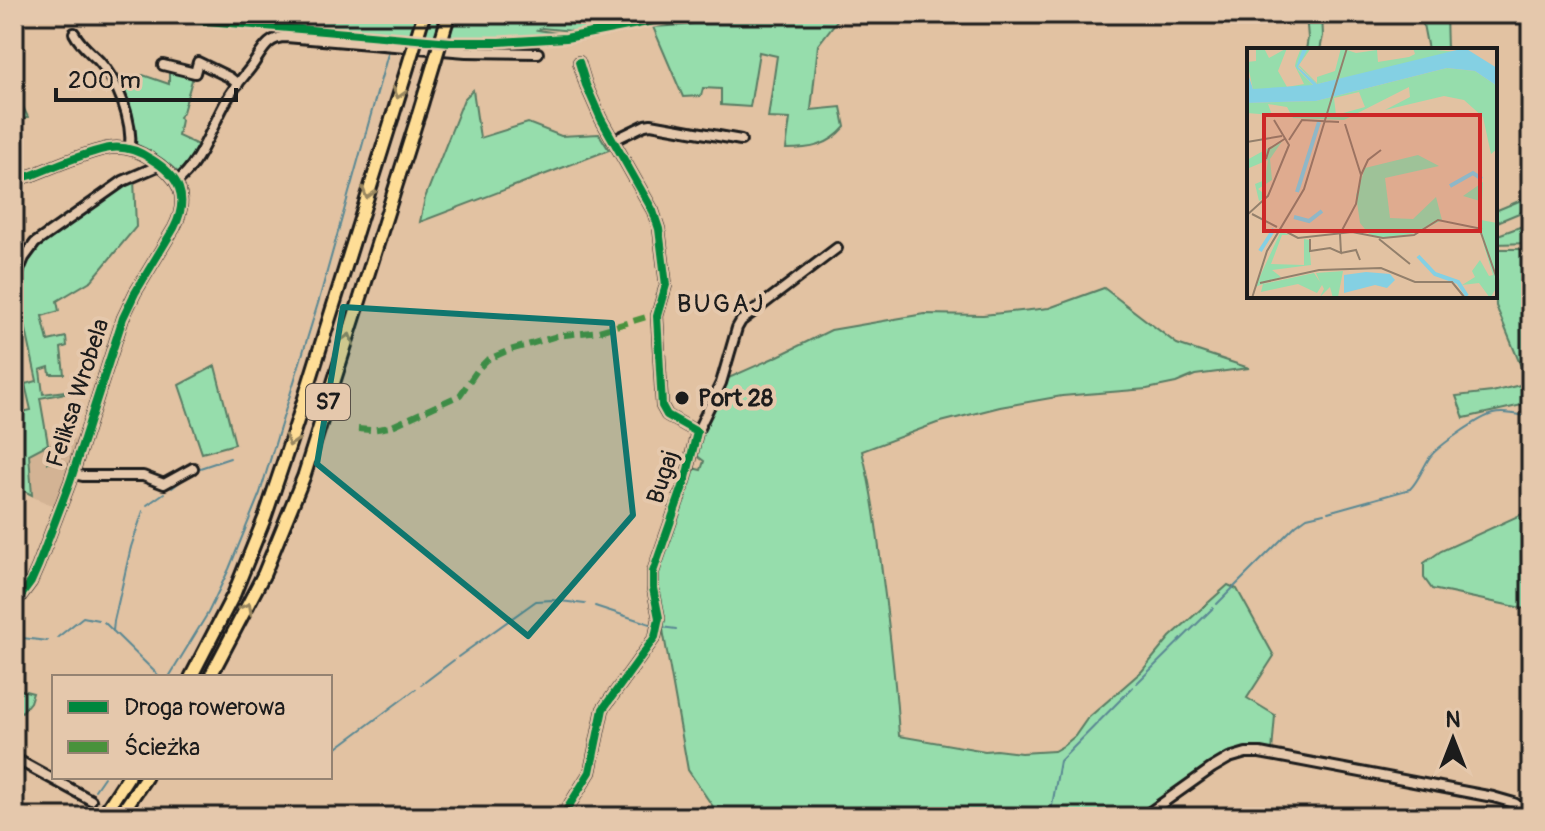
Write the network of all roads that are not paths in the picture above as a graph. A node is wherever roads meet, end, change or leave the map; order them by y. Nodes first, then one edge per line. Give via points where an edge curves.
1 (424, 14) edge
2 (449, 14) edge
3 (74, 33) dead end
4 (538, 53) dead end
5 (579, 62) dead end
6 (163, 65) dead end
7 (238, 84) junction
8 (614, 140) junction
9 (741, 140) dead end
10 (130, 149) junction
11 (160, 165) junction
12 (14, 176) edge
13 (176, 182) junction
14 (837, 248) dead end
15 (14, 292) edge
16 (697, 432) junction
17 (193, 468) dead end
18 (74, 474) junction
19 (14, 605) edge
20 (192, 675) edge
21 (211, 675) edge
22 (14, 758) edge
23 (52, 779) edge
24 (52, 779) edge
25 (127, 779) edge
26 (145, 779) edge
27 (91, 800) tunnel mouth
28 (1531, 813) edge
29 (102, 817) edge
30 (119, 817) edge
31 (562, 817) edge
32 (1143, 817) edge

1 -> 20 highway, S7, bridge via 265,517 234,594
21 -> 2 highway, S7, bridge via 264,574 304,476
3 - 10 street via 119,91
4 - 7 street via 280,37 271,40
5 - 8 street, Bugaj
6 - 7 street via 195,73 198,62
7 - 13 street via 201,151
8 - 9 street via 651,124
8 - 16 street, Bugaj via 659,229 666,285 657,316 662,406 667,415
10 - 11 street
10 - 12 street via 104,149 32,175
11 - 13 street
11 - 15 street via 123,181 35,243 24,258
13 - 18 street, Feliksa Wrobela via 181,199 178,219 123,318
14 - 16 street via 741,321 721,383
16 - 31 street, Bugaj via 653,572 657,630 603,709 590,772
17 - 18 street via 164,484 143,476
18 - 19 street, Feliksa Wrobela via 31,582
22 - 24 street
23 - 27 street
25 - 29 highway
26 - 30 highway
28 - 32 street via 1493,797 1246,753 1212,768

